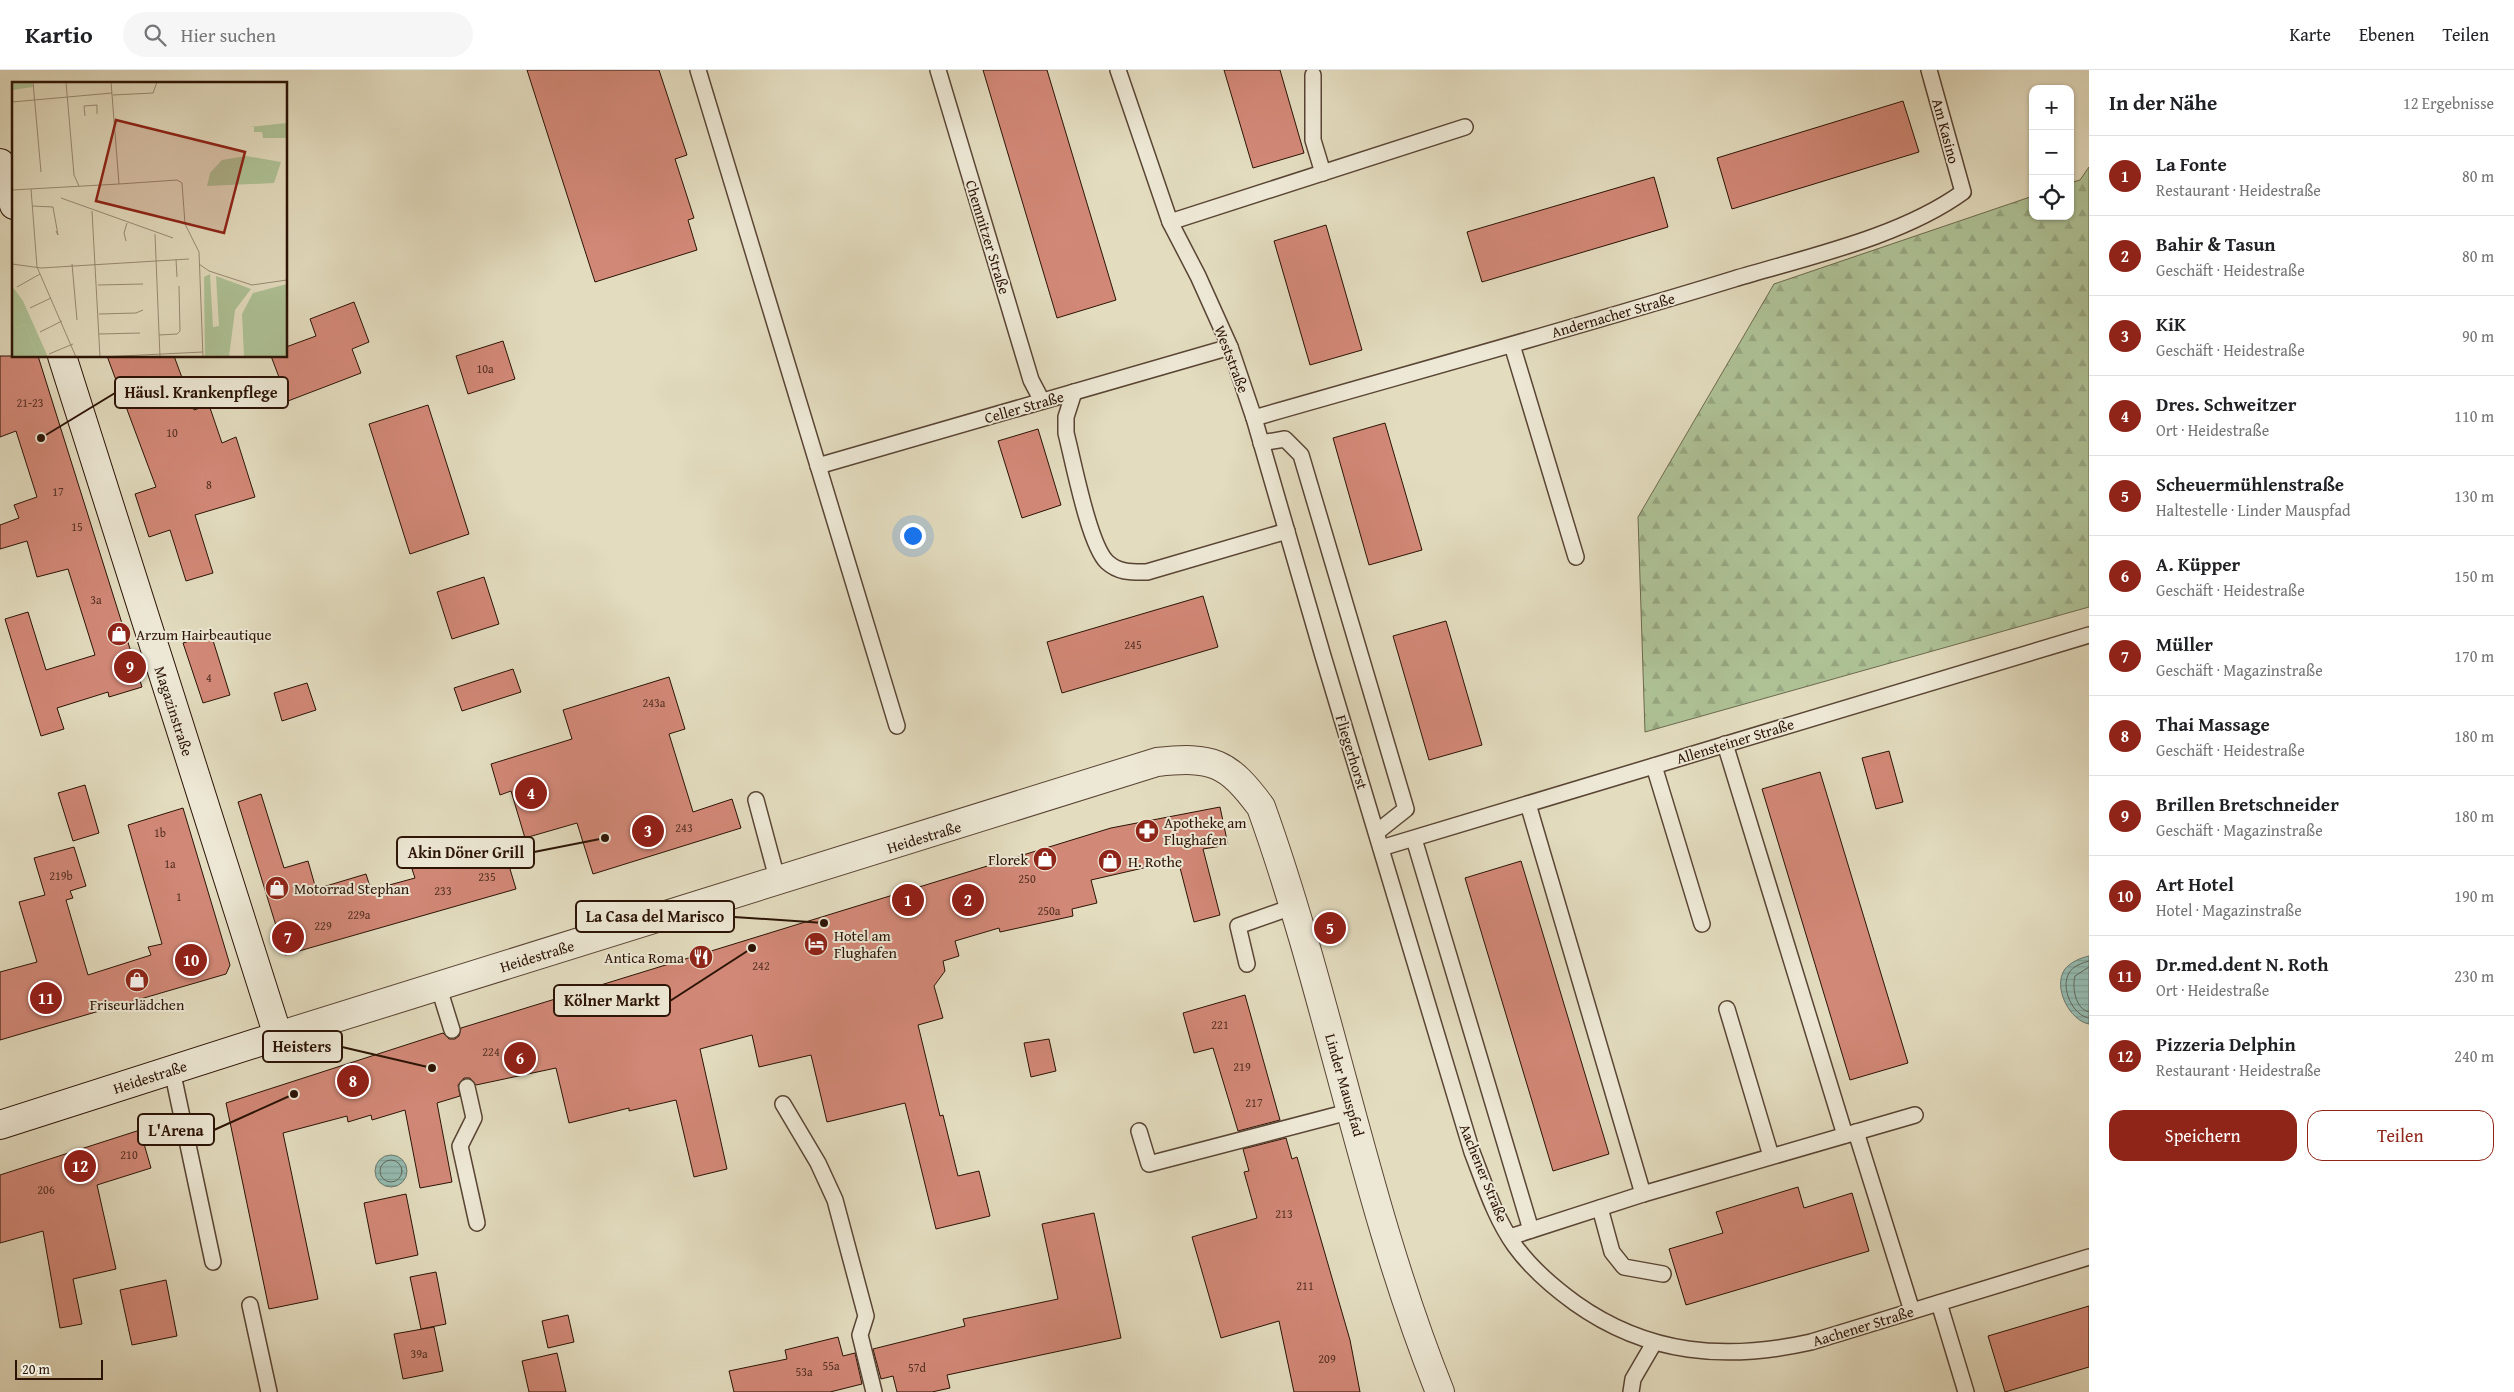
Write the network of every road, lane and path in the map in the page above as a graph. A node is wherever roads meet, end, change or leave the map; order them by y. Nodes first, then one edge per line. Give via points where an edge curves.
1 (698, 70) edge
2 (938, 70) edge
3 (1118, 70) edge
4 (1929, 70) edge
5 (1313, 75) dead end
6 (1465, 126) dead end
7 (0, 163) edge
8 (1323, 174) junction
9 (1963, 192) joint
10 (12, 200) edge
11 (1170, 222) junction
12 (1512, 345) junction
13 (1230, 347) junction
14 (63, 358) edge
15 (1074, 392) junction
16 (1042, 402) junction
17 (1254, 418) junction
18 (1261, 443) junction
19 (818, 466) junction
20 (1287, 530) junction
21 (1576, 557) dead end
22 (2089, 635) edge
23 (1323, 656) joint
24 (897, 726) dead end
25 (1725, 744) junction
26 (1654, 766) junction
27 (1243, 782) joint
28 (756, 800) dead end
29 (1528, 804) junction
30 (1376, 832) junction
31 (1414, 839) junction
32 (1382, 848) junction
33 (778, 882) junction
34 (1292, 907) junction
35 (1702, 924) dead end
36 (1247, 964) dead end
37 (438, 985) junction
38 (1727, 1009) dead end
39 (452, 1030) dead end
40 (278, 1036) junction
41 (172, 1070) junction
42 (467, 1087) dead end
43 (783, 1104) dead end
44 (1352, 1111) junction
45 (1915, 1115) dead end
46 (0, 1125) edge
47 (1139, 1131) dead end
48 (1851, 1133) junction
49 (1771, 1156) junction
50 (1643, 1194) junction
51 (1600, 1208) junction
52 (477, 1223) dead end
53 (1531, 1230) junction
54 (1510, 1237) junction
55 (2089, 1257) edge
56 (213, 1262) dead end
57 (1663, 1274) dead end
58 (1940, 1303) junction
59 (250, 1305) dead end
60 (1912, 1310) junction
61 (1654, 1343) junction
62 (269, 1392) edge
63 (874, 1392) edge
64 (1440, 1392) edge
65 (1631, 1392) edge
66 (1966, 1392) edge

1 - 19 lane
2 - 16 lane, Chemnitzer Straße via 1031,380
3 - 11 lane, Weststraße
4 - 9 lane, Am Kasino
5 - 8 lane via 1313,140
6 - 8 lane
7 - 10 street
8 - 11 lane
9 - 12 lane, Andernacher Straße via 1914,221 1846,245
11 - 13 lane, Weststraße
12 - 17 lane, Andernacher Straße
12 - 21 lane
13 - 15 lane, Celler Straße
13 - 17 lane, Weststraße
14 - 40 street, Magazinstraße
15 - 16 lane, Celler Straße
15 - 20 lane via 1066,417 1066,433 1095,540 1106,562 1123,572 1147,572
16 - 19 lane, Celler Straße
17 - 18 lane, Weststraße
18 - 20 lane, Weststraße
18 - 30 lane via 1284,439 1301,455 1406,809
19 - 24 lane
20 - 23 lane, Weststraße
22 - 25 lane, Allensteiner Straße
23 - 30 lane, Fliegerhorst
25 - 26 lane, Allensteiner Straße
25 - 48 lane
26 - 29 lane, Allensteiner Straße
26 - 35 lane
27 - 33 street, Heidestraße via 1215,763 1189,759 1157,762
27 - 34 street, Linder Mauspfad via 1261,807
28 - 33 lane
29 - 31 lane, Allensteiner Straße
29 - 50 lane
30 - 32 lane, Fliegerhorst
31 - 32 lane, Allensteiner Straße
31 - 53 lane
32 - 54 lane, Aachener Straße via 1472,1152
33 - 37 street, Heidestraße
34 - 36 lane via 1238,926
34 - 44 street, Linder Mauspfad
37 - 39 lane
37 - 40 street, Heidestraße
38 - 49 lane
40 - 41 street, Heidestraße
41 - 46 street, Heidestraße
41 - 56 lane
42 - 52 lane via 474,1118 460,1146
43 - 63 lane via 818,1162 835,1200 866,1316 860,1336
44 - 47 lane via 1149,1164
44 - 64 street, Linder Mauspfad via 1394,1263
45 - 48 lane
48 - 49 lane
48 - 60 lane
49 - 50 lane
50 - 51 lane
51 - 53 lane
51 - 57 lane via 1612,1252 1624,1267
53 - 54 lane
54 - 61 lane, Aachener Straße via 1552,1286 1618,1330
55 - 58 lane, Aachener Straße
58 - 60 lane, Aachener Straße
58 - 66 lane
59 - 62 lane
60 - 61 lane, Aachener Straße via 1772,1351 1727,1353
61 - 65 lane via 1633,1379

